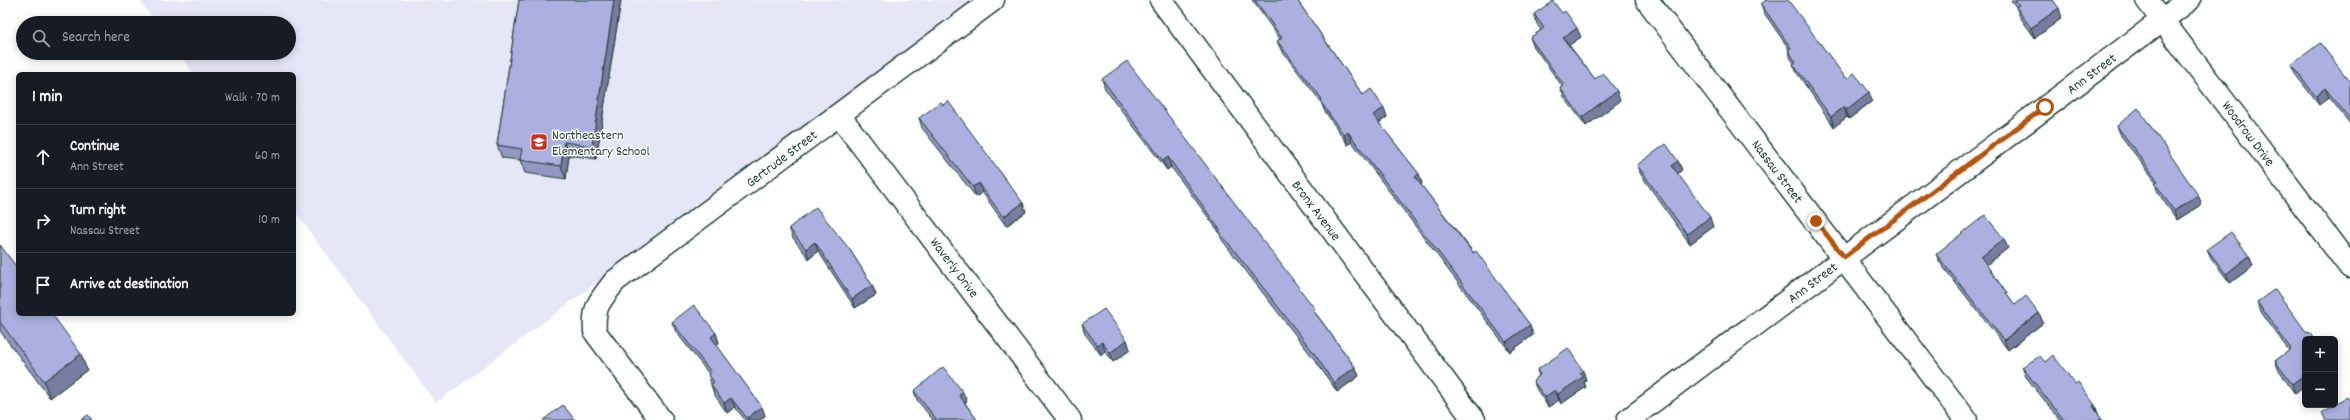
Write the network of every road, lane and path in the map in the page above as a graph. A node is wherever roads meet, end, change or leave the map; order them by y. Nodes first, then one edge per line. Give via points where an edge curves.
1 (994, 0) edge
2 (1161, 0) edge
3 (1647, 0) edge
4 (2147, 0) edge
5 (2188, 0) edge
6 (2162, 19) junction
7 (839, 115) junction
8 (1844, 257) junction
9 (2350, 267) edge
10 (661, 420) edge
11 (1070, 420) edge
12 (1474, 420) edge
13 (1628, 420) edge
14 (1966, 420) edge

1 - 7 street, Gertrude Street
2 - 12 street, Bronx Avenue
3 - 8 street, Nassau Street
4 - 6 street, Woodrow Drive
5 - 6 street, Ann Street
6 - 8 street, Ann Street
6 - 9 street, Woodrow Drive
7 - 10 street, Gertrude Street via 615,281 596,309 595,332
7 - 11 street, Waverly Drive
8 - 13 street, Ann Street
8 - 14 street, Nassau Street

